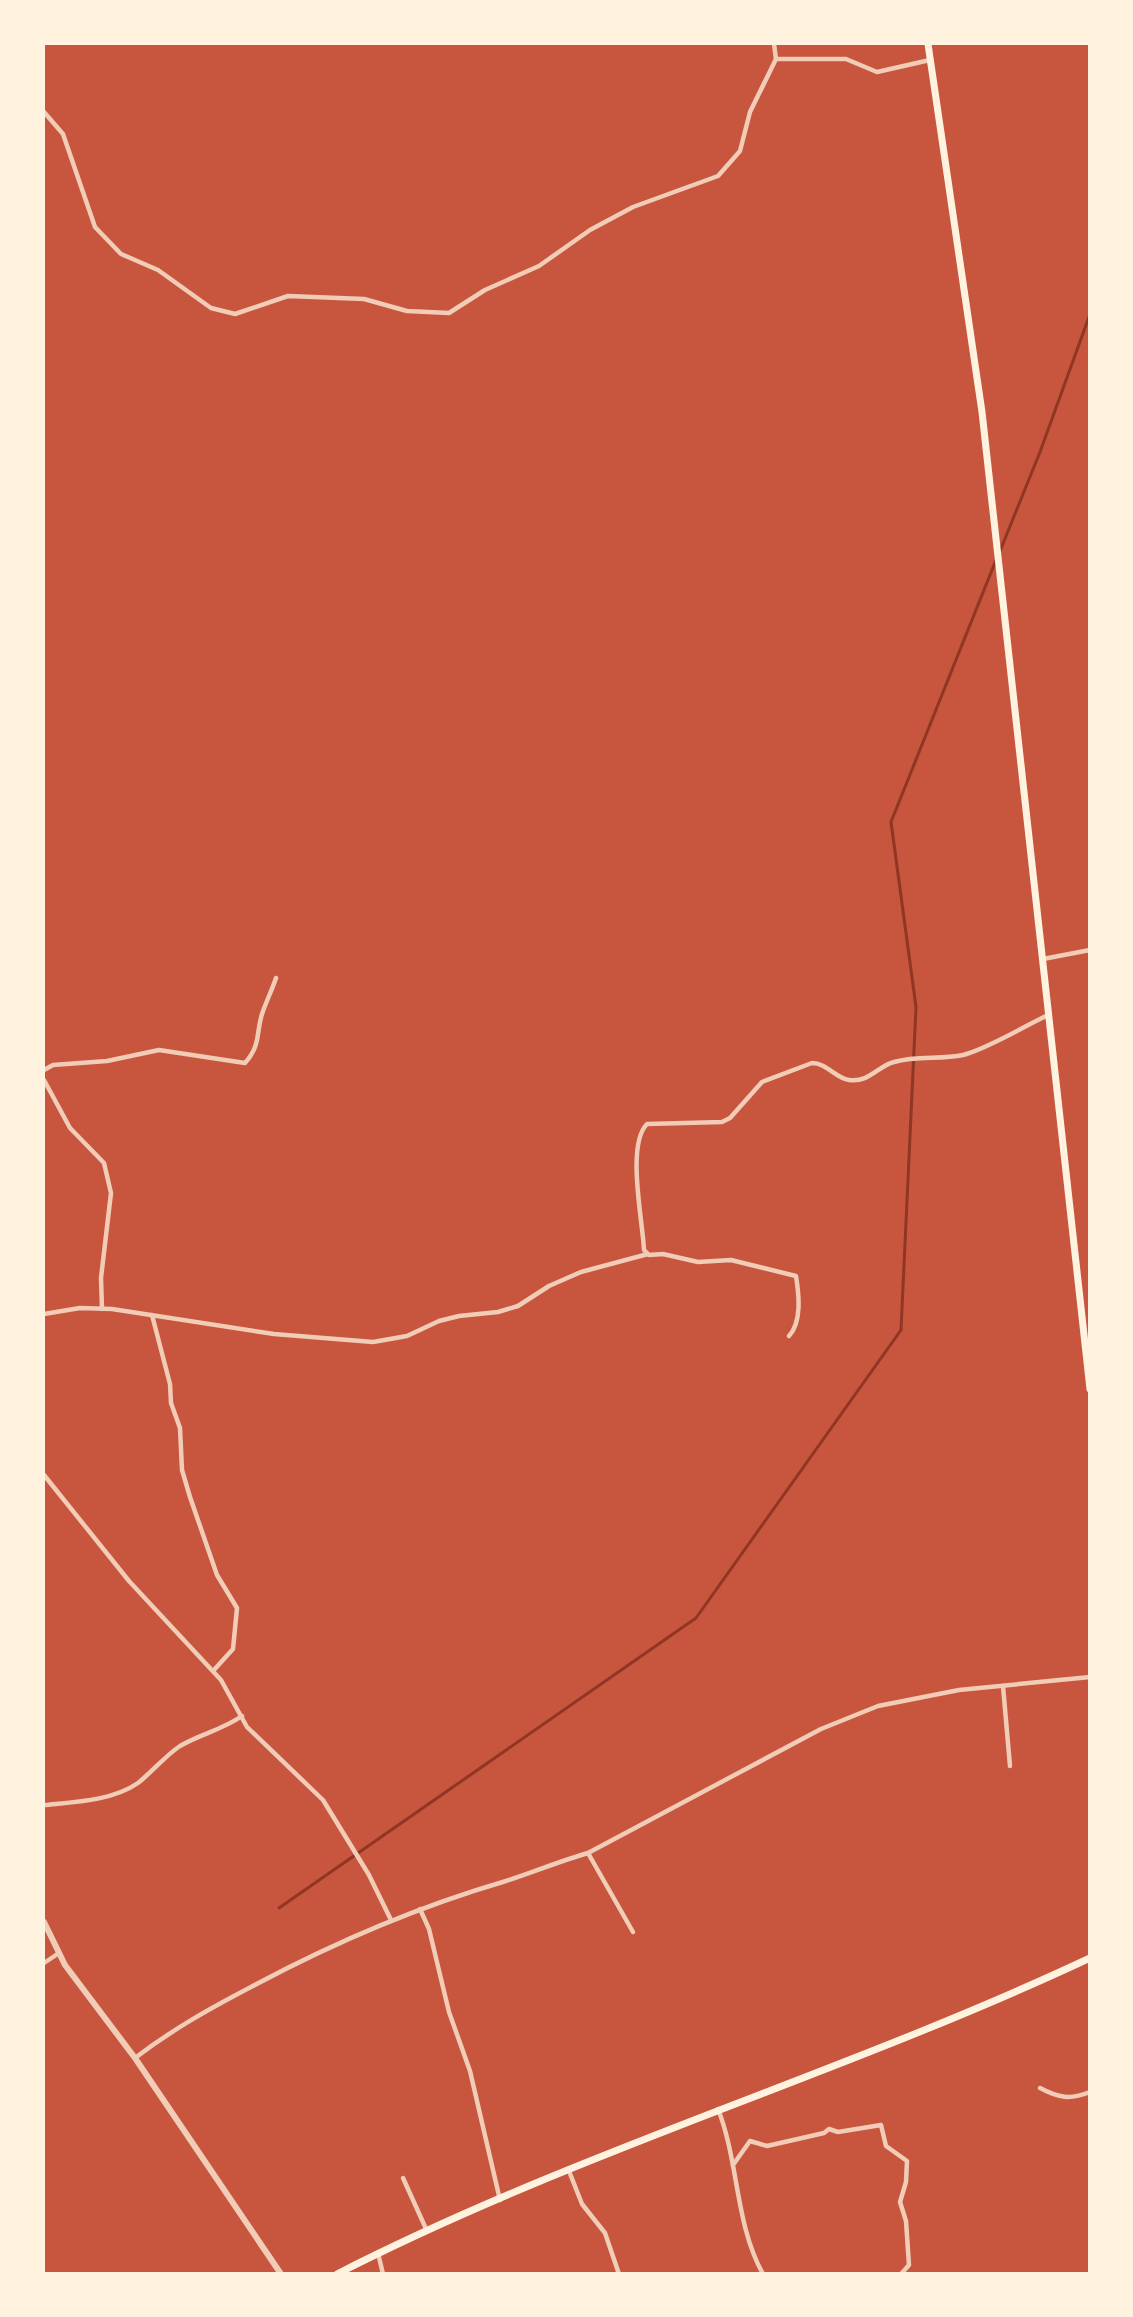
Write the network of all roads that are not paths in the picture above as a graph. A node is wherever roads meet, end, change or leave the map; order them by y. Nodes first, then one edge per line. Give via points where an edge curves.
1 (774, 44) edge
2 (928, 44) edge
3 (776, 59) junction
4 (930, 60) junction
5 (44, 112) edge
6 (1089, 950) edge
7 (1040, 959) junction
8 (276, 978) dead end
9 (1047, 1016) junction
10 (44, 1070) edge
11 (44, 1080) edge
12 (648, 1254) junction
13 (102, 1309) junction
14 (44, 1314) edge
15 (152, 1315) junction
16 (789, 1336) dead end
17 (1089, 1389) edge
18 (44, 1475) edge
19 (213, 1671) junction
20 (1089, 1677) edge
21 (1004, 1686) junction
22 (242, 1716) junction
23 (1010, 1766) dead end
24 (44, 1805) edge
25 (588, 1854) junction
26 (420, 1909) junction
27 (391, 1920) junction
28 (44, 1922) edge
29 (633, 1932) dead end
30 (59, 1953) junction
31 (1089, 1958) edge
32 (44, 1963) edge
33 (135, 2058) junction
34 (1040, 2088) dead end
35 (1089, 2092) edge
36 (718, 2109) junction
37 (732, 2165) junction
38 (569, 2171) junction
39 (403, 2178) dead end
40 (500, 2200) junction
41 (427, 2231) junction
42 (378, 2253) junction
43 (281, 2274) edge
44 (337, 2274) edge
45 (382, 2274) edge
46 (619, 2274) edge
47 (763, 2274) edge
48 (902, 2274) edge

1 - 3 street
2 - 4 main road
3 - 4 street via 846,59 876,72
3 - 5 street via 750,112 740,151 717,176 633,207 590,230 539,266 485,290 449,313 407,311 364,299 288,296 235,314 211,308 159,270 121,254 95,228 63,134
4 - 7 main road via 982,412
6 - 7 street
7 - 9 main road
8 - 10 street via 261,1016 260,1037 245,1063 159,1050 53,1065
9 - 12 street via 964,1054 906,1058 887,1065 874,1076 856,1080 846,1080 820,1063 800,1067 762,1082 722,1122 647,1124 638,1146 638,1207 644,1250
9 - 17 main road
11 - 13 street via 70,1128 104,1163 111,1193 101,1278
12 - 15 street via 581,1272 518,1306 439,1321 388,1341 356,1343 328,1336 274,1334
12 - 16 street via 698,1262 731,1260 796,1276 798,1310 795,1330
13 - 14 street
13 - 15 street
15 - 19 street via 180,1428 182,1470 217,1575 237,1608 232,1649
18 - 19 street via 129,1581
19 - 22 street
20 - 21 street
21 - 23 street
21 - 25 street via 959,1689 878,1706 821,1729
22 - 24 street via 185,1744 136,1784 106,1797
22 - 27 street via 247,1727 323,1800 369,1875
25 - 26 street via 553,1862
25 - 29 street
26 - 27 street
26 - 40 street via 470,2071
27 - 33 street via 290,1966 174,2028
28 - 30 street
30 - 32 street
30 - 33 street
31 - 36 main road via 935,2028
33 - 43 street
34 - 35 street via 1072,2099
36 - 37 street
36 - 38 main road
37 - 47 street via 754,2258
37 - 48 street via 750,2141 767,2146 830,2129 838,2132 881,2125 886,2146 907,2161 900,2202 906,2221 909,2265
38 - 40 main road
38 - 46 street via 582,2204 605,2233
39 - 41 street
40 - 41 main road
41 - 42 main road
42 - 44 main road
42 - 45 street

